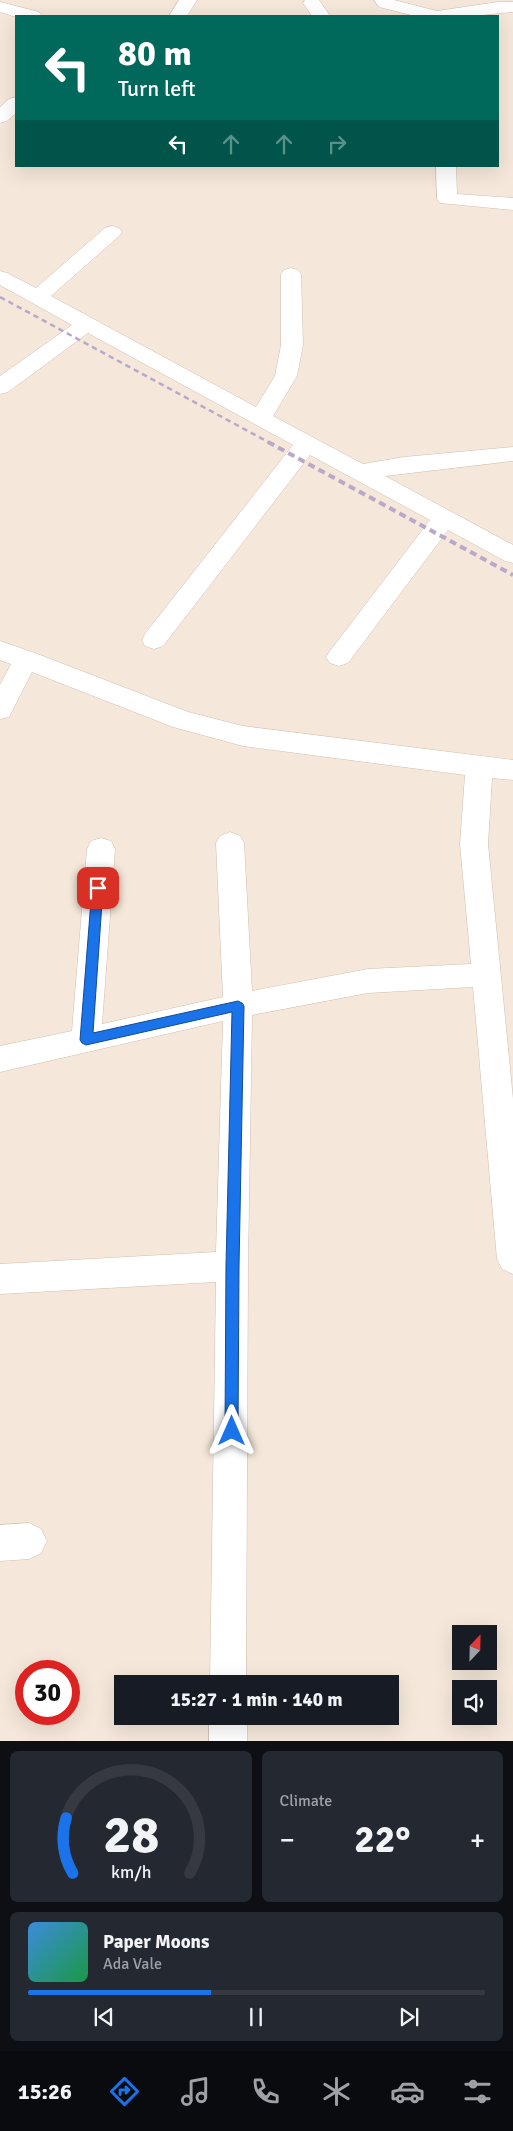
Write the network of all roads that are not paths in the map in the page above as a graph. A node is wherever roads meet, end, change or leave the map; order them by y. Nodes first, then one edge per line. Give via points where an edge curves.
1 (188, 0) edge
2 (383, 0) edge
3 (513, 7) edge
4 (179, 15) edge
5 (432, 15) edge
6 (443, 15) edge
7 (446, 167) edge
8 (513, 204) edge
9 (112, 232) dead end
10 (291, 274) dead end
11 (0, 277) edge
12 (38, 297) junction
13 (87, 324) junction
14 (0, 387) edge
15 (260, 419) junction
16 (306, 444) junction
17 (513, 454) edge
18 (358, 472) junction
19 (444, 518) junction
20 (513, 555) edge
21 (154, 640) dead end
22 (0, 650) edge
23 (339, 657) dead end
24 (26, 659) junction
25 (0, 710) edge
26 (479, 768) junction
27 (513, 770) edge
28 (230, 843) dead end
29 (101, 850) dead end
30 (486, 975) junction
31 (238, 1006) junction
32 (86, 1040) junction
33 (0, 1059) edge
34 (513, 1259) edge
35 (232, 1266) junction
36 (0, 1279) edge
37 (228, 1675) edge
38 (228, 1725) edge
39 (228, 1741) edge

1 - 4 street
2 - 5 street
3 - 6 street
7 - 8 street via 447,199
9 - 12 street
10 - 15 street via 292,345 286,376
11 - 12 street
12 - 13 street
13 - 14 street
13 - 15 street
15 - 16 street
16 - 18 street
16 - 21 street
17 - 18 street via 404,464
18 - 19 street
19 - 20 street
19 - 23 street
22 - 24 street
24 - 25 street
24 - 26 street via 182,720 242,736
26 - 27 street
26 - 30 street via 474,844
28 - 31 street
29 - 32 street
30 - 31 street via 368,981
30 - 34 street
31 - 32 street
31 - 35 street
32 - 33 street
35 - 36 street
35 - 37 street
38 - 39 street

